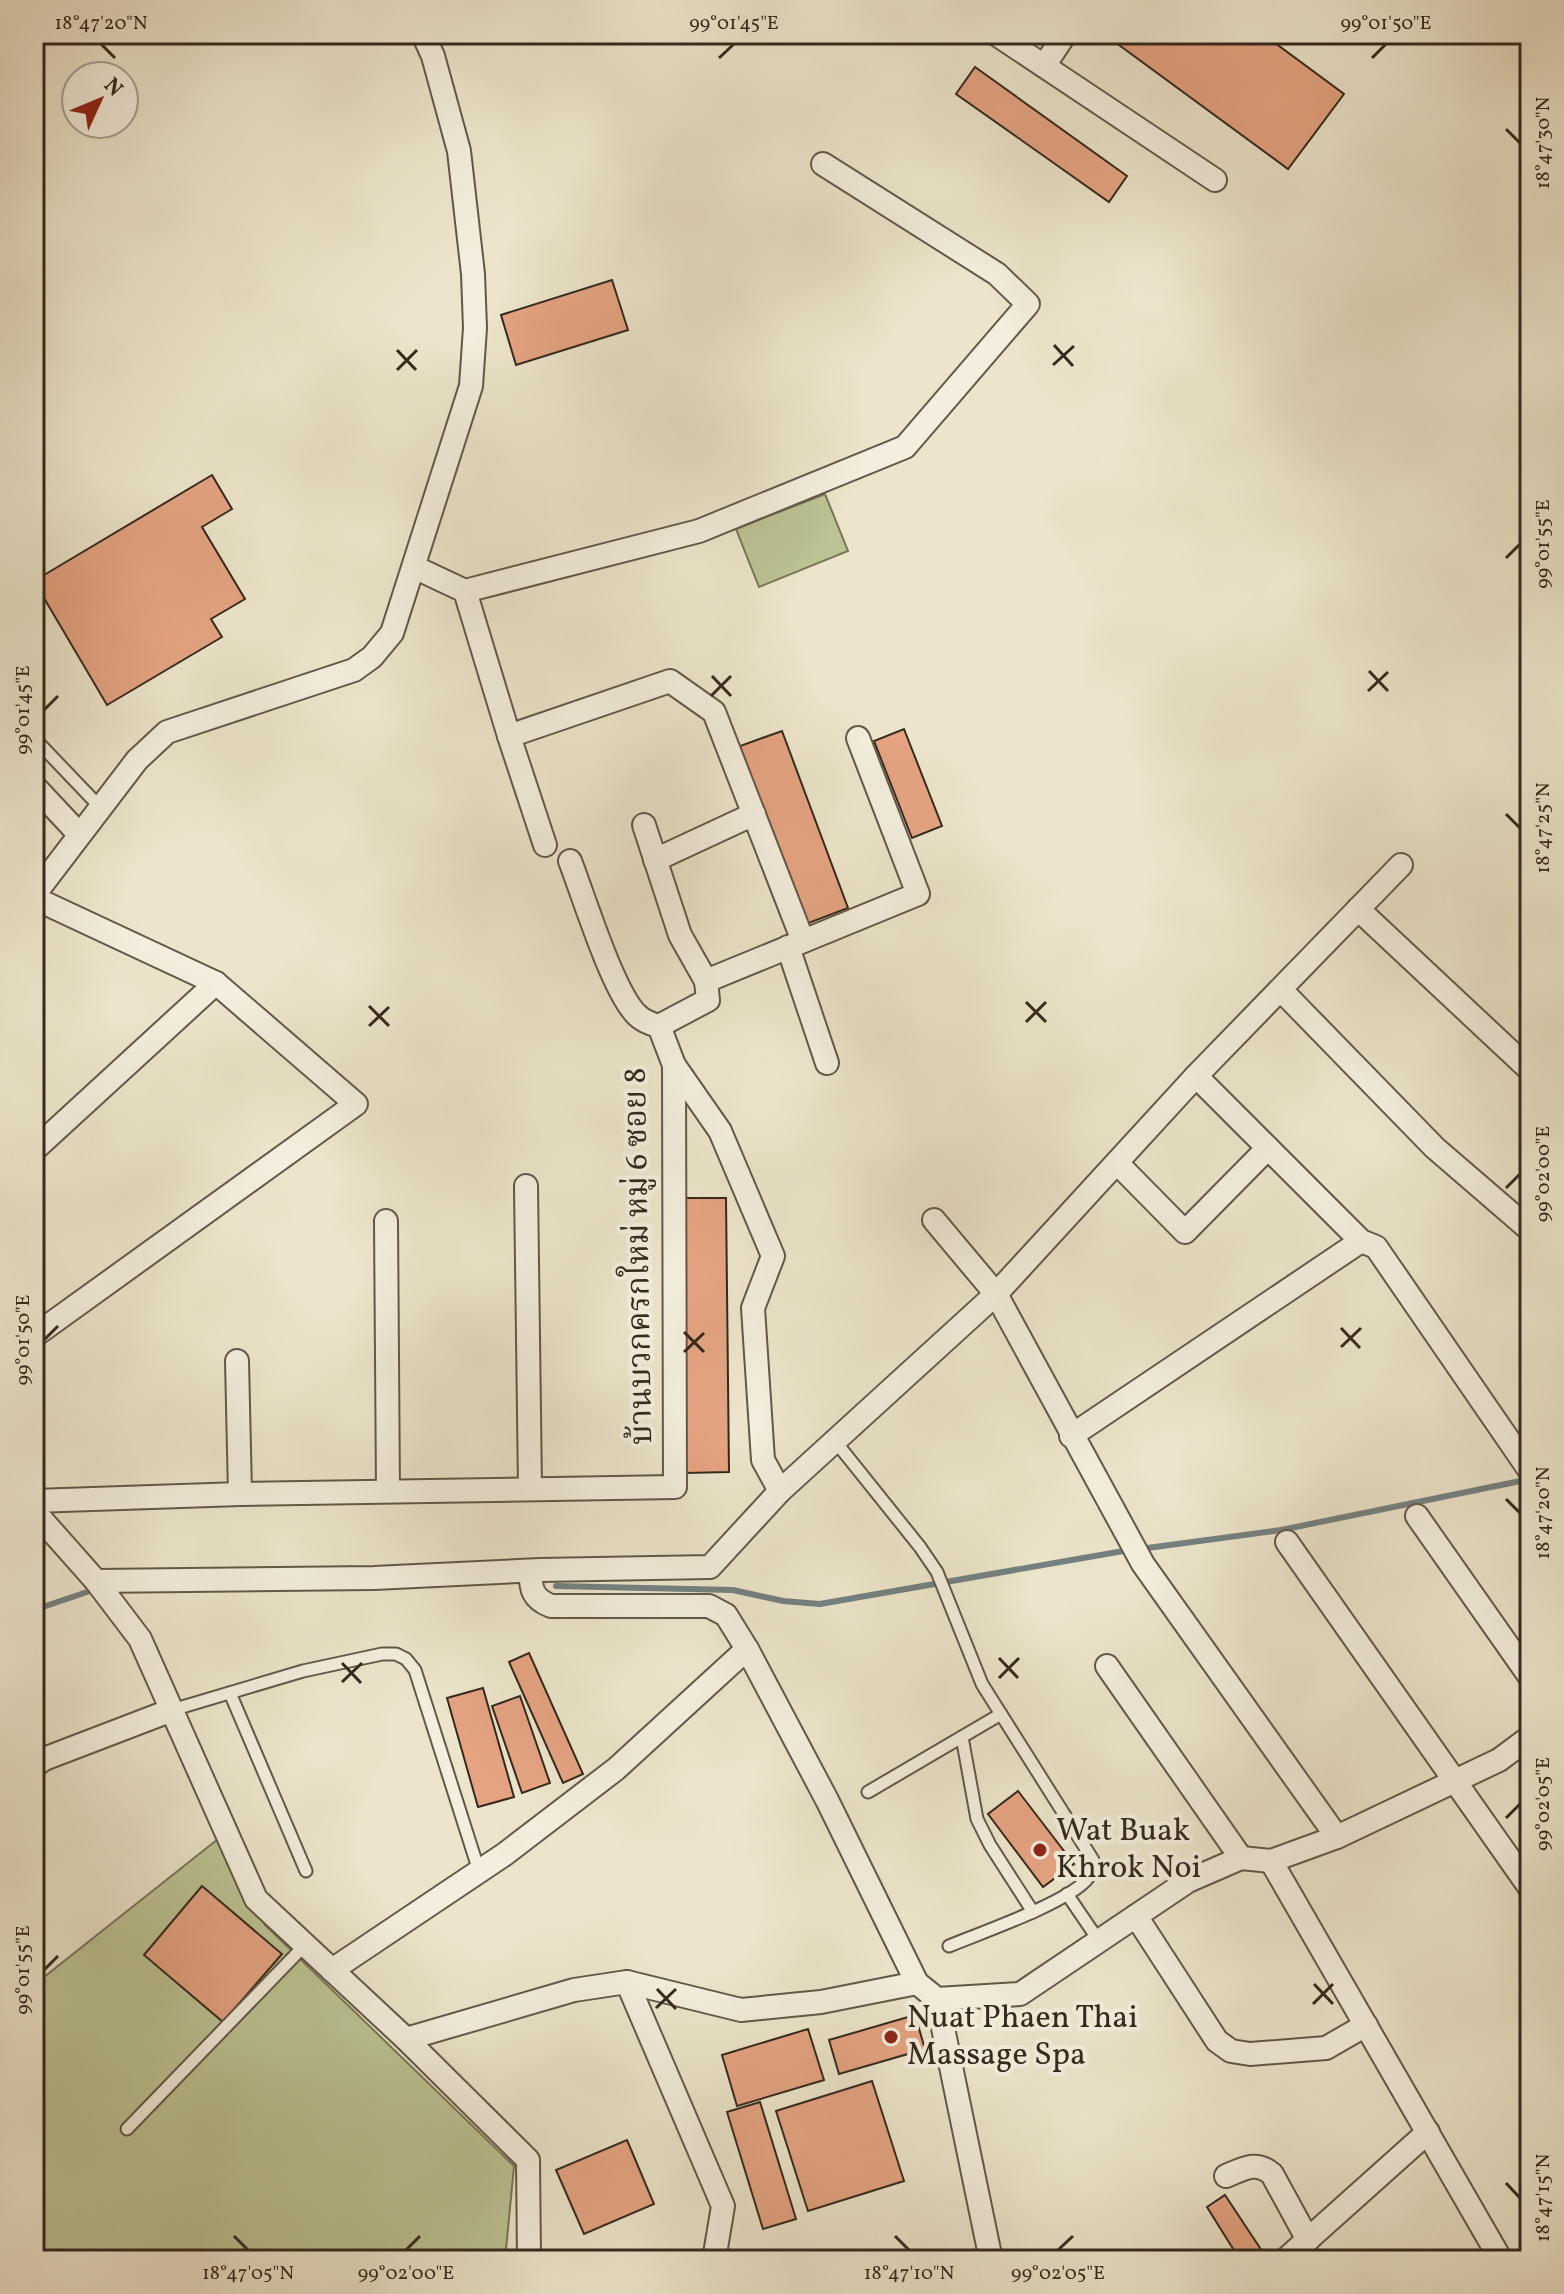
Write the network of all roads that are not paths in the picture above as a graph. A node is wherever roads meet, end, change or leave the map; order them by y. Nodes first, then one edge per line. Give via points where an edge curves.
1 (423, 34) edge
2 (996, 34) edge
3 (1065, 34) edge
4 (1044, 66) junction
5 (823, 164) dead end
6 (1215, 180) dead end
7 (414, 567) junction
8 (465, 591) junction
9 (509, 736) junction
10 (34, 738) edge
11 (858, 738) dead end
12 (34, 786) edge
13 (99, 806) junction
14 (754, 814) junction
15 (644, 825) dead end
16 (79, 834) junction
17 (545, 845) dead end
18 (655, 860) junction
19 (570, 861) dead end
20 (1401, 865) dead end
21 (34, 896) edge
22 (1358, 909) junction
23 (796, 944) junction
24 (706, 981) junction
25 (216, 983) junction
26 (1281, 990) junction
27 (659, 1026) junction
28 (827, 1063) dead end
29 (674, 1065) junction
30 (1530, 1070) edge
31 (1196, 1076) junction
32 (1268, 1148) junction
33 (34, 1150) edge
34 (1118, 1164) junction
35 (526, 1186) dead end
36 (934, 1220) dead end
37 (386, 1221) dead end
38 (1530, 1230) edge
39 (1361, 1241) junction
40 (996, 1294) junction
41 (34, 1336) edge
42 (237, 1361) dead end
43 (1071, 1436) junction
44 (835, 1441) junction
45 (1530, 1471) edge
46 (530, 1488) junction
47 (388, 1491) junction
48 (780, 1491) junction
49 (240, 1494) junction
50 (34, 1501) edge
51 (34, 1511) edge
52 (1417, 1516) dead end
53 (1287, 1542) dead end
54 (531, 1571) junction
55 (96, 1581) junction
56 (747, 1649) junction
57 (1107, 1666) dead end
58 (1530, 1677) edge
59 (230, 1693) junction
60 (172, 1710) junction
61 (1001, 1714) junction
62 (962, 1737) junction
63 (1530, 1737) edge
64 (34, 1766) edge
65 (1453, 1781) junction
66 (868, 1792) dead end
67 (1337, 1837) junction
68 (1241, 1858) junction
69 (1271, 1861) junction
70 (306, 1871) dead end
71 (479, 1871) junction
72 (1530, 1888) edge
73 (1067, 1894) junction
74 (1033, 1912) junction
75 (1136, 1916) junction
76 (1099, 1941) junction
77 (305, 1945) junction
78 (949, 1946) dead end
79 (332, 1970) junction
80 (627, 1982) junction
81 (917, 1983) junction
82 (937, 1999) junction
83 (1366, 2025) junction
84 (406, 2039) junction
85 (127, 2129) dead end
86 (1428, 2132) junction
87 (1226, 2176) dead end
88 (1308, 2240) junction
89 (529, 2260) edge
90 (714, 2260) edge
91 (991, 2260) edge
92 (1285, 2260) edge
93 (1501, 2260) edge

1 - 7 street via 459,151 475,328 471,386
2 - 4 street
3 - 4 street
4 - 6 street
5 - 8 street via 997,274 1028,304 905,447 699,531
7 - 8 street
7 - 13 street via 392,633 372,657 354,670 167,732
8 - 9 street
9 - 14 street via 670,681 714,712
9 - 17 street
10 - 13 lane
11 - 23 street via 918,894
12 - 16 street
13 - 16 street
14 - 18 street
14 - 23 street
15 - 18 street
16 - 21 street
18 - 24 street via 680,935
19 - 27 street via 620,988 636,1014
20 - 22 street
21 - 25 street
22 - 26 street
22 - 30 street
23 - 24 street
23 - 28 street
24 - 27 street via 708,1000
25 - 33 street
25 - 41 street via 356,1104
26 - 31 street
26 - 38 street via 1435,1148
27 - 29 street, บ้านบวกครกใหม่ หมู่ 6 ซอย 8
29 - 46 street, บ้านบวกครกใหม่ หมู่ 6 ซอย 8 via 675,1487
29 - 48 street via 720,1131 773,1256 753,1308 763,1460
31 - 32 street
31 - 34 street
32 - 34 street via 1185,1232
32 - 39 street
34 - 40 street
35 - 46 street
36 - 40 street
37 - 47 street
39 - 43 street
39 - 45 street via 1376,1247
40 - 43 street
40 - 44 street
42 - 49 street
43 - 67 street via 1148,1571
44 - 48 street
44 - 61 lane via 937,1572 982,1684
46 - 47 street
47 - 49 street
48 - 54 street via 710,1567
49 - 50 street
51 - 55 street
52 - 58 street
53 - 65 street
54 - 55 street
54 - 56 street via 530,1590 551,1606 709,1606 726,1615
55 - 60 street via 140,1639
56 - 71 street via 616,1769
56 - 81 street
57 - 68 street
59 - 60 lane
59 - 70 lane
59 - 71 lane via 382,1654 406,1659 415,1670
60 - 64 street
60 - 77 street via 256,1899
61 - 62 lane
61 - 73 lane via 1093,1860 1088,1880
62 - 66 lane
62 - 74 lane via 977,1819
63 - 65 street via 1499,1760
65 - 67 street
65 - 72 street
67 - 69 street
68 - 69 street
68 - 75 street via 1188,1881
69 - 83 street
71 - 79 street
73 - 74 lane
73 - 76 lane
74 - 78 lane
75 - 76 street
75 - 83 street via 1217,2041 1231,2051 1326,2048
76 - 82 street via 1020,1994
77 - 79 street
77 - 85 lane
79 - 84 street
80 - 81 street via 741,2010 821,2002
80 - 84 street via 574,1990
80 - 90 street via 723,2206
81 - 82 street
82 - 91 street
83 - 86 street
84 - 89 street via 528,2160
86 - 88 street
86 - 93 street
87 - 88 street via 1254,2165 1265,2168
88 - 92 street

